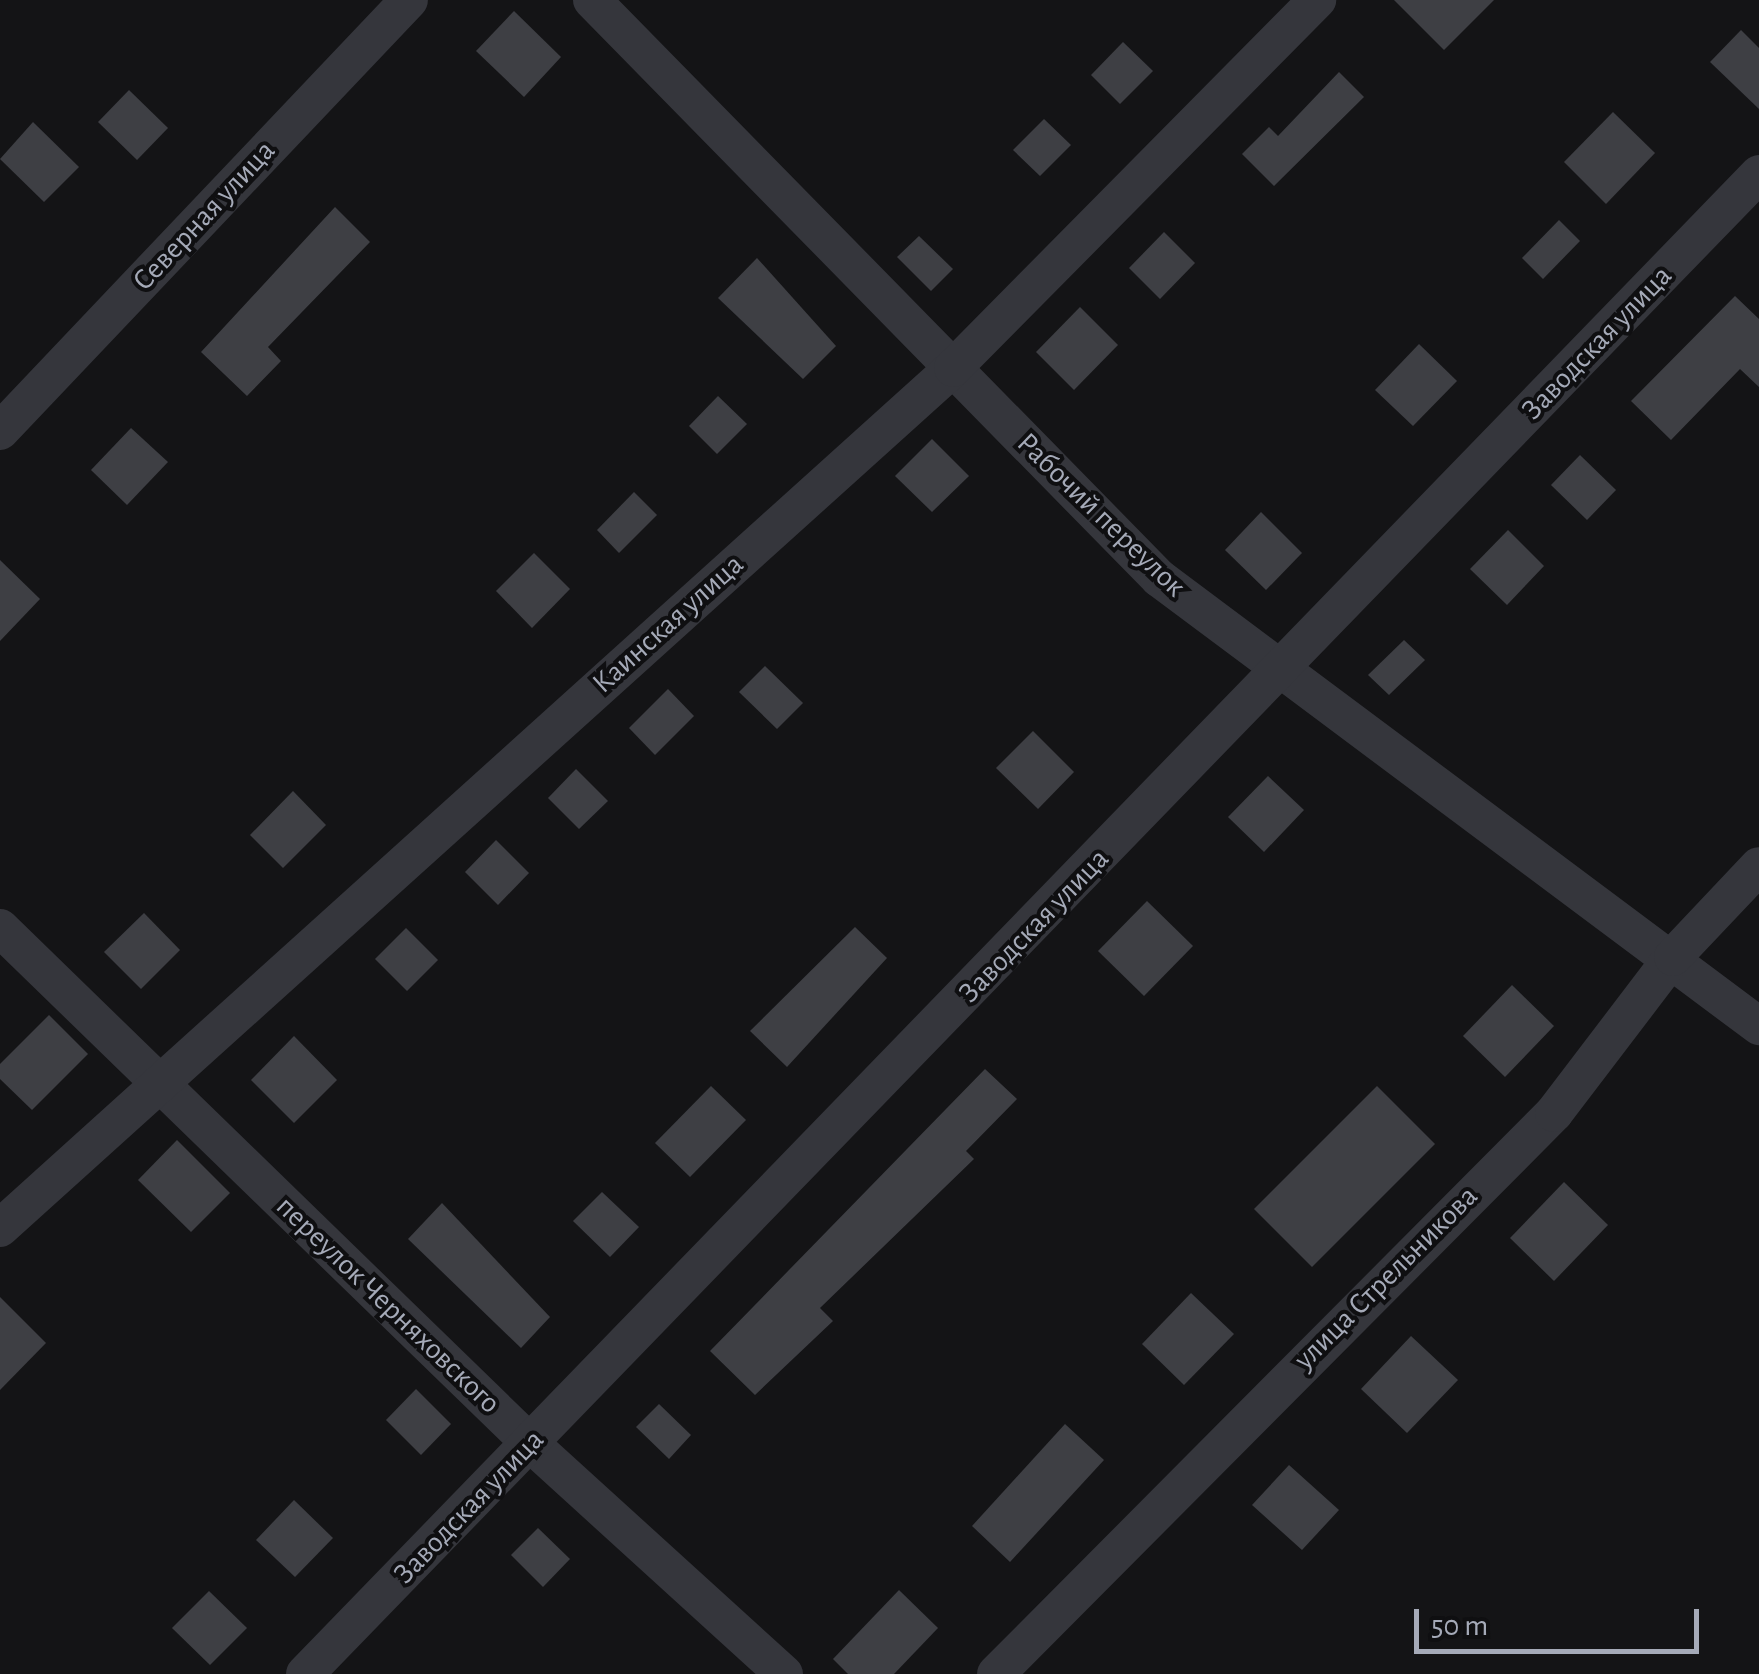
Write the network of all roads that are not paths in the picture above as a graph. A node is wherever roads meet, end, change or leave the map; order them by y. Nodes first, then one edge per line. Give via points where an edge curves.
1 (408, 0) edge
2 (592, 0) edge
3 (1317, 0) edge
4 (1759, 174) edge
5 (953, 368) junction
6 (0, 431) edge
7 (1282, 672) junction
8 (1759, 866) edge
9 (0, 928) edge
10 (1673, 957) junction
11 (1759, 1026) edge
12 (160, 1082) junction
13 (0, 1228) edge
14 (531, 1444) junction
15 (305, 1674) edge
16 (784, 1674) edge
17 (996, 1674) edge

1 - 6 street, Северная улица
2 - 5 street, Рабочий переулок
3 - 5 street, Каинская улица
4 - 7 street, Заводская улица
5 - 7 street, Рабочий переулок via 1160,578
5 - 12 street, Каинская улица
7 - 10 street, Рабочий переулок
7 - 14 street, Заводская улица
8 - 10 street, улица Стрельникова
9 - 12 street, переулок Черняховского
10 - 11 street, Рабочий переулок
10 - 17 street, улица Стрельникова via 1554,1112
12 - 13 street, Каинская улица
12 - 14 street, переулок Черняховского
14 - 15 street, Заводская улица
14 - 16 street, переулок Черняховского

